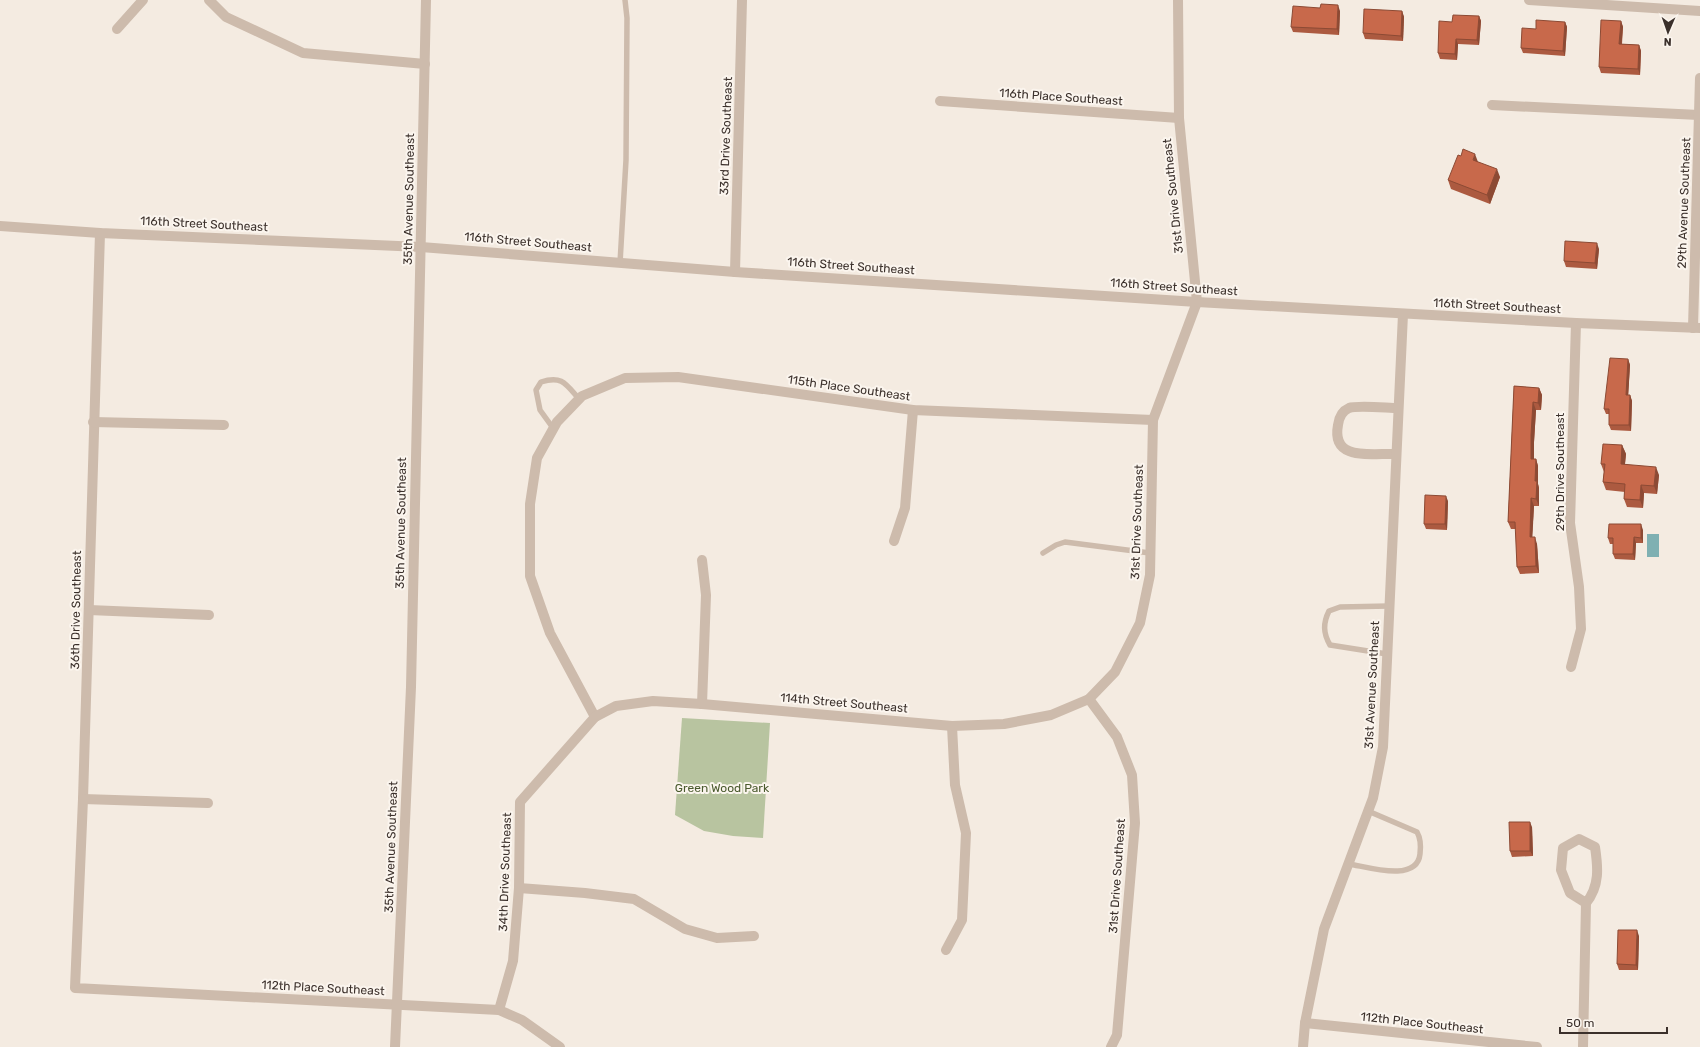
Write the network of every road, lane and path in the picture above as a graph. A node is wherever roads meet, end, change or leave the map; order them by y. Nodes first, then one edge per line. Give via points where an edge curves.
1 (143, 0) edge
2 (209, 0) edge
3 (426, 0) edge
4 (625, 0) edge
5 (742, 0) edge
6 (1178, 0) edge
7 (1529, 0) edge
8 (1700, 11) edge
9 (117, 29) dead end
10 (425, 64) junction
11 (1700, 78) edge
12 (940, 101) dead end
13 (1492, 105) dead end
14 (1699, 115) junction
15 (1179, 118) junction
16 (0, 226) edge
17 (100, 232) junction
18 (421, 247) junction
19 (620, 263) junction
20 (735, 272) junction
21 (1197, 302) junction
22 (1403, 314) junction
23 (1576, 323) junction
24 (1697, 328) edge
25 (579, 399) junction
26 (1398, 408) junction
27 (913, 410) junction
28 (1153, 420) junction
29 (93, 422) junction
30 (224, 425) dead end
31 (555, 425) junction
32 (1396, 454) junction
33 (894, 540) dead end
34 (1043, 553) dead end
35 (1150, 553) junction
36 (702, 560) dead end
37 (1389, 606) junction
38 (89, 610) junction
39 (209, 615) dead end
40 (1387, 654) junction
41 (1571, 667) dead end
42 (1090, 699) junction
43 (702, 704) junction
44 (595, 717) junction
45 (952, 726) junction
46 (83, 799) junction
47 (208, 803) dead end
48 (1368, 811) junction
49 (1349, 864) junction
50 (519, 888) junction
51 (1586, 903) junction
52 (754, 936) dead end
53 (946, 950) dead end
54 (75, 988) joint
55 (397, 1005) junction
56 (499, 1010) junction
57 (1305, 1023) junction
58 (553, 1045) edge
59 (1485, 1045) edge
60 (395, 1047) edge
61 (1111, 1047) edge
62 (1303, 1047) edge
63 (1537, 1047) edge
64 (1583, 1047) edge

1 - 9 street
2 - 10 street via 226,17 302,53
3 - 10 street, 35th Avenue Southeast
4 - 19 lane via 626,160
5 - 20 street, 33rd Drive Southeast
6 - 15 street, 31st Drive Southeast
7 - 8 street
10 - 18 street, 35th Avenue Southeast
11 - 14 street, 29th Avenue Southeast
12 - 15 street, 116th Place Southeast
13 - 14 street
14 - 24 street, 29th Avenue Southeast
15 - 21 street, 31st Drive Southeast
16 - 17 street, 116th Street Southeast
17 - 18 street, 116th Street Southeast
17 - 29 street, 36th Drive Southeast
18 - 19 street, 116th Street Southeast
18 - 55 street, 35th Avenue Southeast via 411,687
19 - 20 street, 116th Street Southeast
20 - 21 street, 116th Street Southeast
21 - 22 street, 116th Street Southeast
21 - 28 street, 31st Drive Southeast
22 - 23 street, 116th Street Southeast
22 - 26 street, 31st Avenue Southeast
23 - 24 street, 116th Street Southeast
23 - 41 street, 29th Drive Southeast via 1570,523 1580,587 1581,629
25 - 27 street, 115th Place Southeast via 624,378 678,377
25 - 31 street, 115th Place Southeast
25 - 31 lane via 563,381 552,378 541,382 536,390 540,410
26 - 32 street, 31st Avenue Southeast
26 - 32 street via 1348,408 1338,419 1337,430 1338,444 1345,450 1356,453
27 - 28 street, 115th Place Southeast
27 - 33 street via 905,508
28 - 35 street, 31st Drive Southeast
29 - 30 street
29 - 38 street, 36th Drive Southeast
31 - 44 street via 537,458 530,504 530,576 550,633
32 - 37 street, 31st Avenue Southeast
34 - 35 lane via 1065,542
35 - 42 street, 31st Drive Southeast via 1150,575 1140,623 1115,672
36 - 43 street via 706,595
37 - 40 street, 31st Avenue Southeast
37 - 40 lane via 1340,607 1330,611 1325,619 1324,630 1330,645
38 - 39 street
38 - 46 street, 36th Drive Southeast
40 - 48 street, 31st Avenue Southeast via 1383,747
42 - 45 street, 114th Street Southeast via 1051,715 1004,724
42 - 61 street, 31st Drive Southeast via 1117,737 1132,775 1135,822 1117,1035
43 - 44 street, 114th Street Southeast via 653,702 616,706
43 - 45 street, 114th Street Southeast
44 - 50 street, 34th Drive Southeast via 520,802
45 - 53 street via 955,785 966,833 962,920
46 - 47 street
46 - 54 street, 36th Drive Southeast
48 - 49 street, 31st Avenue Southeast
48 - 49 lane via 1417,832 1421,845 1419,861 1404,871
49 - 57 street, 31st Avenue Southeast via 1324,929
50 - 52 street via 634,899 685,929 717,938
50 - 56 street, 34th Drive Southeast via 513,961
51 - 51 street via 1594,893 1598,866 1595,847 1579,840 1563,848 1561,870 1570,893
51 - 64 street
54 - 55 street, 112th Place Southeast
55 - 56 street, 112th Place Southeast
55 - 60 street, 35th Avenue Southeast
56 - 58 street, 112th Place Southeast via 522,1020
57 - 59 street, 112th Place Southeast
57 - 62 street, 31st Avenue Southeast
59 - 63 street, 112th Place Southeast

